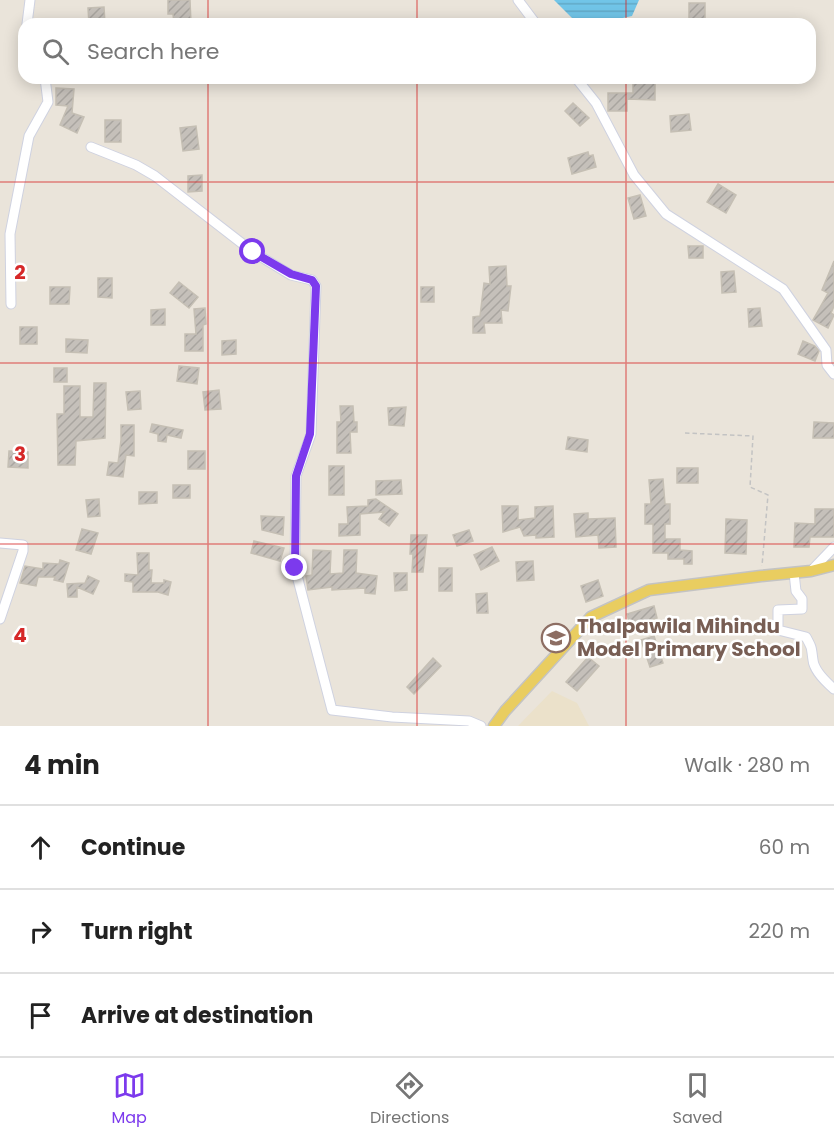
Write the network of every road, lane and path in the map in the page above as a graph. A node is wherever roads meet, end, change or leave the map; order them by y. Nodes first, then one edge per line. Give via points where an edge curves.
1 (30, 0) edge
2 (518, 0) edge
3 (28, 18) edge
4 (532, 18) edge
5 (46, 84) edge
6 (581, 84) edge
7 (91, 147) dead end
8 (11, 304) dead end
9 (834, 374) edge
10 (685, 433) dead end
11 (0, 543) edge
12 (834, 547) edge
13 (834, 565) edge
14 (811, 571) junction
15 (794, 573) junction
16 (761, 576) junction
17 (0, 619) edge
18 (834, 689) edge
19 (481, 726) edge
20 (494, 726) edge

1 - 3 street
2 - 4 street
5 - 8 street via 48,102 29,136 10,234
6 - 9 street via 596,103 634,175 666,214 783,289 826,350 827,365
7 - 19 street via 155,176 253,252 291,274 312,280 316,286 310,434 296,476 295,568 332,710 469,721
10 - 16 path via 753,436 750,487 768,495
11 - 17 street via 23,545
12 - 14 street
13 - 14 main road
14 - 15 main road
15 - 16 main road
15 - 18 street via 802,609 778,610 778,630 806,637 814,652 813,662
16 - 20 main road via 649,590 591,617

